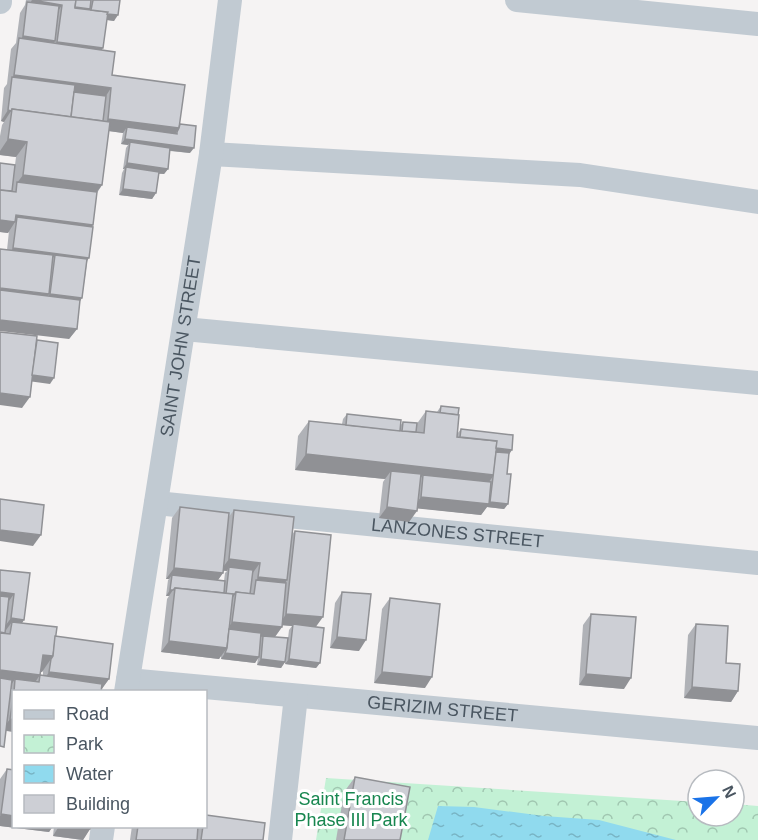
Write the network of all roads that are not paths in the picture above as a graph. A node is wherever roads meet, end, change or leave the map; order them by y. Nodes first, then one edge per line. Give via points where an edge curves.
1 (230, 0) edge
2 (517, 0) edge
3 (758, 24) edge
4 (211, 154) junction
5 (758, 202) edge
6 (184, 329) junction
7 (758, 383) edge
8 (156, 503) junction
9 (758, 563) edge
10 (127, 686) edge
11 (195, 690) edge
12 (207, 691) edge
13 (296, 696) junction
14 (758, 738) edge
15 (280, 840) edge

1 - 4 street, SAINT JOHN STREET
2 - 3 street
4 - 5 street via 580,176
4 - 6 street, SAINT JOHN STREET
6 - 7 street
6 - 8 street, SAINT JOHN STREET
8 - 9 street, LANZONES STREET
8 - 10 street, SAINT JOHN STREET
10 - 11 street, GERIZIM STREET
12 - 13 street, GERIZIM STREET
13 - 14 street, GERIZIM STREET
13 - 15 street

